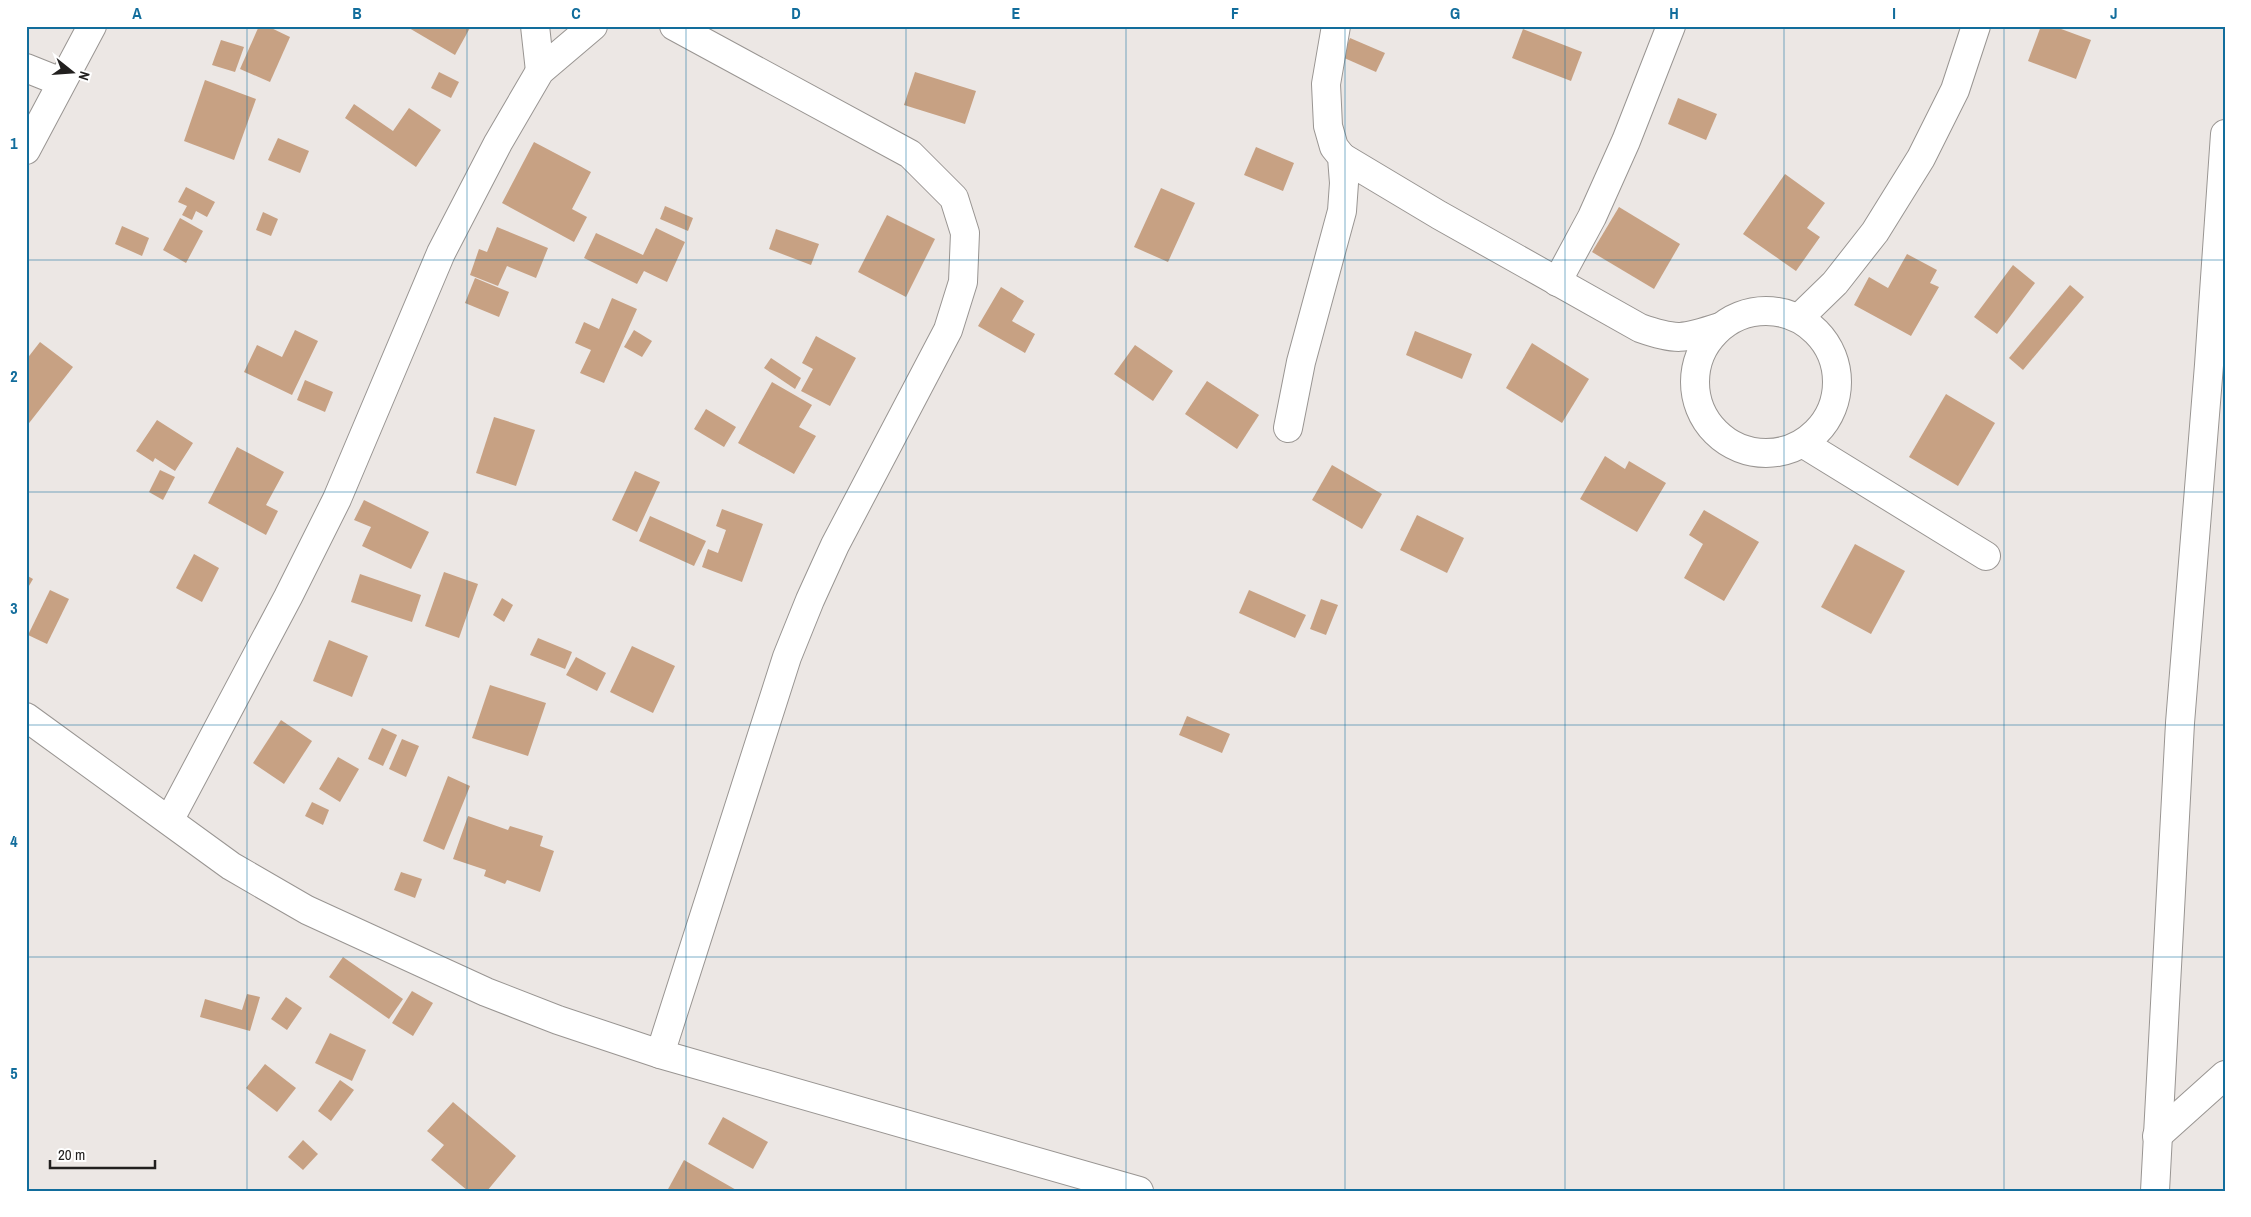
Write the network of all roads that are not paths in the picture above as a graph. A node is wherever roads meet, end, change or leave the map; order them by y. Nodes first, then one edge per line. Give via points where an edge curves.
1 (92, 26) edge
2 (534, 26) edge
3 (593, 26) edge
4 (674, 26) edge
5 (1336, 26) edge
6 (1671, 26) edge
7 (1976, 26) edge
8 (26, 68) edge
9 (540, 71) junction
10 (61, 82) junction
11 (2225, 134) edge
12 (26, 150) edge
13 (1342, 157) junction
14 (1557, 282) junction
15 (1799, 318) junction
16 (1720, 327) junction
17 (1288, 428) dead end
18 (1804, 444) junction
19 (1986, 556) dead end
20 (26, 717) edge
21 (170, 819) junction
22 (660, 1054) junction
23 (2225, 1075) edge
24 (2157, 1136) junction
25 (1139, 1191) edge
26 (2155, 1191) edge

1 - 10 street
2 - 9 street
3 - 9 street
4 - 22 street via 910,154 954,198 965,233 963,282 948,330 836,545 787,657
5 - 13 street via 1326,84 1328,126 1334,147
6 - 14 street via 1626,141 1592,217
7 - 15 street via 1955,90 1921,158 1875,232 1835,282
8 - 10 street
9 - 21 street via 441,253 328,517
10 - 12 street
11 - 24 street via 2180,722
13 - 14 street
13 - 17 street via 1342,211 1301,362
14 - 16 street via 1640,328 1668,338 1692,336
15 - 16 street via 1759,311 1738,316
15 - 18 street via 1816,330 1829,346 1838,372 1836,400 1825,425
16 - 18 street via 1703,348 1695,374 1697,400 1708,425 1728,444 1752,454 1779,453
18 - 19 street
20 - 21 street
21 - 22 street via 231,866 307,910 486,992
22 - 25 street
23 - 24 street
24 - 26 street

